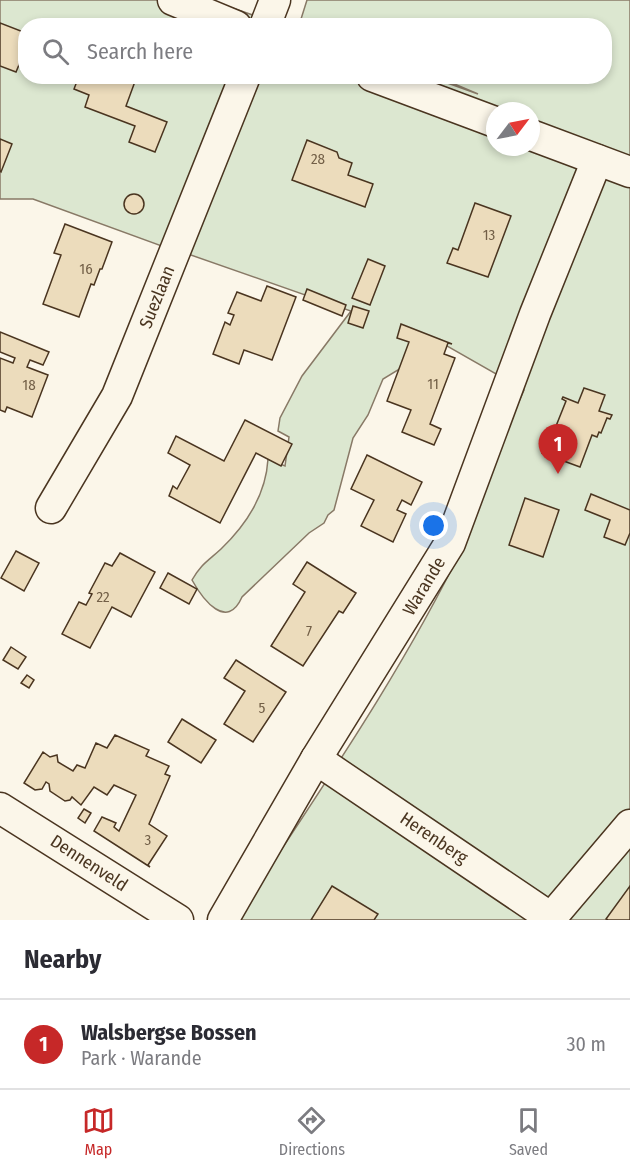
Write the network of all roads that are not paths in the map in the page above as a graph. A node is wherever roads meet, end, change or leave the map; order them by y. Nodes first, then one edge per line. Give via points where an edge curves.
1 (173, 0) edge
2 (275, 0) edge
3 (217, 18) edge
4 (268, 18) edge
5 (242, 84) edge
6 (393, 84) edge
7 (486, 119) edge
8 (540, 138) edge
9 (597, 159) junction
10 (630, 172) edge
11 (51, 507) dead end
12 (316, 759) junction
13 (0, 808) edge
14 (630, 825) edge
15 (553, 919) edge
16 (178, 920) edge
17 (223, 920) edge

1 - 3 street
2 - 4 street
5 - 11 street, Suezlaan via 117,396
6 - 7 street
8 - 9 street
9 - 10 street
9 - 12 street, Warande via 450,543
12 - 15 street, Herenberg
12 - 17 street, Warande
13 - 16 street, Dennenveld
14 - 15 street, Herenberg

